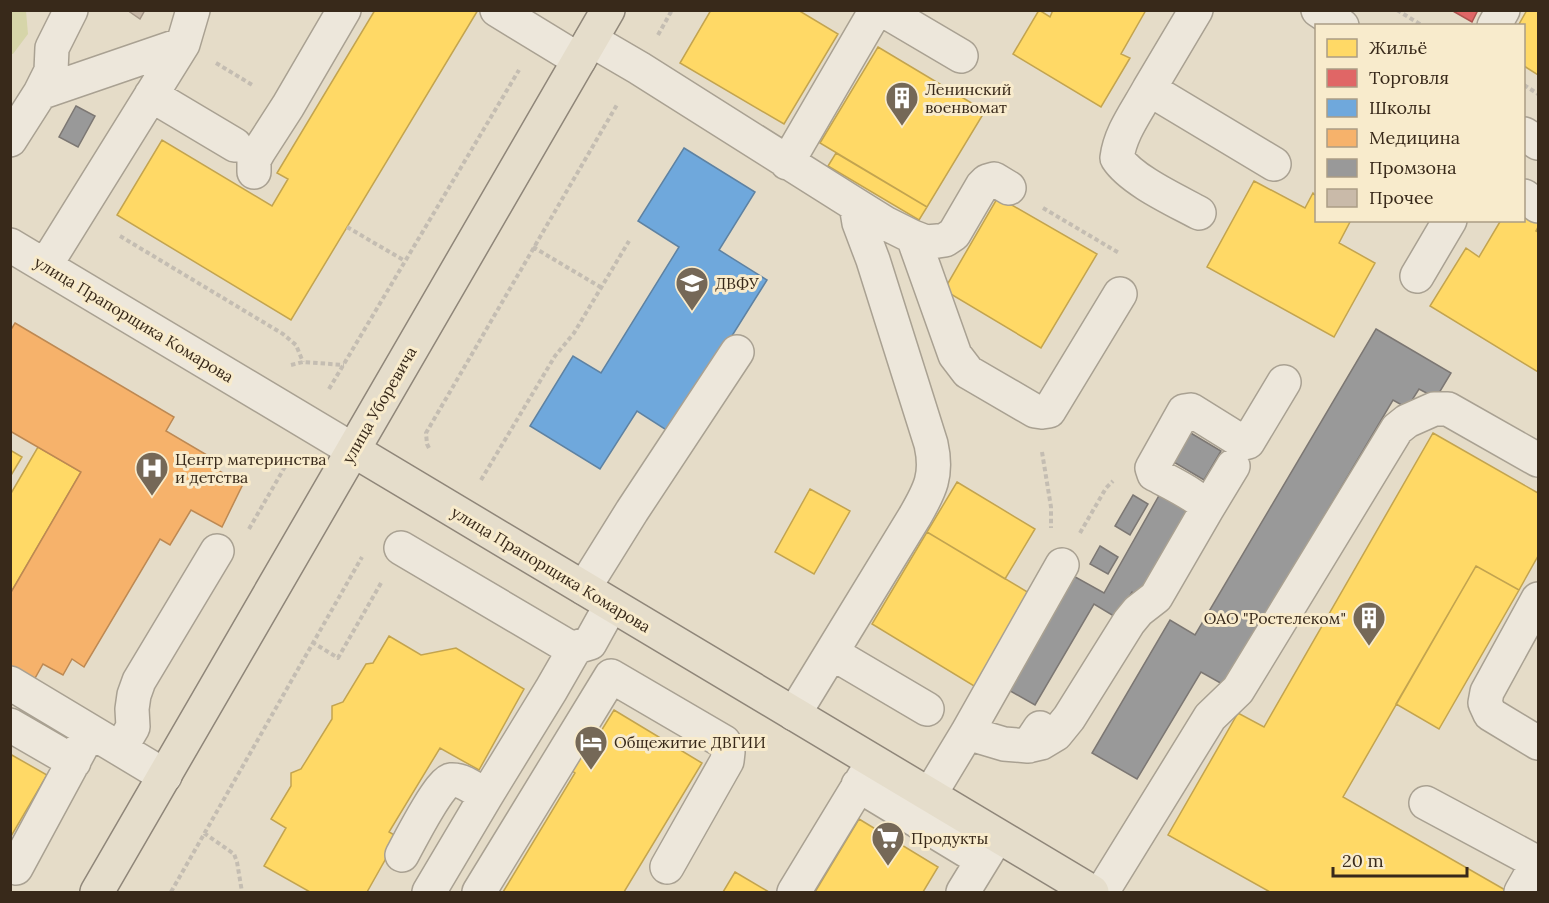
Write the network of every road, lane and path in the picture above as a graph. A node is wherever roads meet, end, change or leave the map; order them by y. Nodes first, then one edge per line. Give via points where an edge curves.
1 (71, 10) edge
2 (193, 10) edge
3 (344, 10) edge
4 (497, 10) edge
5 (608, 10) edge
6 (876, 10) edge
7 (882, 10) edge
8 (1196, 10) edge
9 (1317, 10) edge
10 (1397, 10) edge
11 (1503, 10) edge
12 (1339, 24) edge
13 (1420, 24) edge
14 (1495, 24) edge
15 (540, 36) junction
16 (183, 44) junction
17 (585, 50) junction
18 (961, 56) dead end
19 (639, 68) junction
20 (1525, 86) edge
21 (1149, 89) junction
22 (40, 93) junction
23 (1539, 94) edge
24 (151, 95) junction
25 (288, 106) junction
26 (1525, 135) edge
27 (10, 140) edge
28 (1539, 143) edge
29 (235, 145) dead end
30 (787, 163) junction
31 (1274, 164) dead end
32 (254, 172) dead end
33 (1009, 188) joint
34 (1525, 197) edge
35 (855, 205) junction
36 (1539, 206) edge
37 (1199, 213) dead end
38 (1449, 222) edge
39 (347, 228) dead end
40 (120, 236) dead end
41 (913, 237) junction
42 (629, 241) dead end
43 (10, 245) edge
44 (533, 248) junction
45 (405, 261) junction
46 (45, 266) junction
47 (1418, 276) dead end
48 (602, 288) junction
49 (1120, 294) joint
50 (737, 352) dead end
51 (344, 365) junction
52 (1284, 382) dead end
53 (327, 392) dead end
54 (1035, 411) junction
55 (353, 450) junction
56 (432, 453) dead end
57 (292, 455) dead end
58 (1539, 460) edge
59 (1233, 466) dead end
60 (1152, 468) junction
61 (477, 487) dead end
62 (1207, 509) junction
63 (253, 521) dead end
64 (401, 548) joint
65 (1055, 550) junction
66 (217, 551) dead end
67 (364, 552) dead end
68 (584, 588) junction
69 (1539, 599) edge
70 (611, 605) junction
71 (1102, 626) dead end
72 (312, 642) junction
73 (582, 646) junction
74 (832, 652) junction
75 (611, 676) junction
76 (10, 682) edge
77 (551, 690) junction
78 (927, 709) dead end
79 (589, 713) junction
80 (794, 714) junction
81 (10, 725) edge
82 (90, 731) junction
83 (966, 733) junction
84 (1539, 743) edge
85 (1028, 746) junction
86 (120, 749) junction
87 (74, 762) junction
88 (865, 773) junction
89 (165, 776) junction
90 (486, 796) junction
91 (929, 796) junction
92 (1426, 803) dead end
93 (204, 833) junction
94 (989, 848) junction
95 (402, 855) dead end
96 (1538, 862) edge
97 (667, 867) dead end
98 (15, 868) dead end
99 (97, 892) edge
100 (171, 892) edge
101 (242, 892) edge
102 (429, 892) edge
103 (479, 892) edge
104 (794, 892) edge
105 (963, 892) edge
106 (1092, 892) edge
107 (1102, 892) edge
108 (1521, 892) edge

1 - 22 street via 52,48 51,71
2 - 16 street
3 - 25 street
4 - 15 street
5 - 17 main road, улица Уборевича
6 - 30 street
7 - 18 street
8 - 21 street
9 - 12 street
10 - 13 path
11 - 14 street
15 - 17 street
15 - 45 path
16 - 22 street
16 - 24 street
16 - 25 path
17 - 19 street
17 - 55 main road, улица Уборевича
19 - 30 street
19 - 44 path
20 - 23 path
21 - 31 street
21 - 37 street via 1126,130 1117,158 1143,181
22 - 27 street
24 - 29 street
24 - 46 street
25 - 32 street via 254,160
26 - 28 street
30 - 35 street
33 - 41 street via 994,179 984,183 954,234 945,240 926,242
33 - 49 path via 1123,255 1129,261 1129,272
34 - 36 street
35 - 41 street
35 - 74 street via 934,460 925,499
38 - 47 street
39 - 45 path
40 - 51 path via 283,334 296,345 303,362
41 - 54 street via 955,355 968,372
42 - 48 path
43 - 46 street, улица Прапорщика Комарова
44 - 48 path
44 - 56 path via 426,433
45 - 51 path
46 - 55 street, улица Прапорщика Комарова
48 - 61 path via 555,356
49 - 54 street via 1049,411
50 - 68 street
51 - 53 path
52 - 60 street via 1248,442 1187,410
54 - 65 path
55 - 68 main road, улица Прапорщика Комарова
55 - 89 main road, улица Уборевича
57 - 63 path
58 - 107 street via 1448,409 1434,409 1397,429 1238,690 1210,717
59 - 62 street
60 - 62 street via 1154,474 1198,499
60 - 65 path via 1120,475
62 - 85 street via 1156,597 1129,622 1069,718 1056,734
64 - 72 path via 338,658
64 - 73 street
65 - 83 street
66 - 86 street via 139,681 132,709 133,726
67 - 72 path
68 - 70 main road, улица Прапорщика Комарова
69 - 84 street via 1487,692 1485,703 1490,714
70 - 73 street
70 - 80 main road, улица Прапорщика Комарова
71 - 85 street
72 - 93 path
73 - 75 street via 604,659
73 - 77 street
74 - 78 street
74 - 80 street
75 - 79 street
75 - 97 street via 724,742 728,752 727,761
76 - 82 street
77 - 79 street
77 - 90 street
79 - 103 street
80 - 88 main road, улица Прапорщика Комарова
81 - 87 street
82 - 86 street
82 - 87 street
83 - 85 street
83 - 91 street
86 - 89 street
87 - 98 street
88 - 91 main road, улица Прапорщика Комарова
88 - 94 street
88 - 104 street
89 - 99 main road, улица Уборевича
90 - 95 street via 464,783 445,783
90 - 102 street
91 - 94 main road, улица Прапорщика Комарова
92 - 96 street
93 - 100 path
93 - 101 path via 234,854
94 - 105 street
94 - 106 main road, улица Прапорщика Комарова
96 - 108 street

